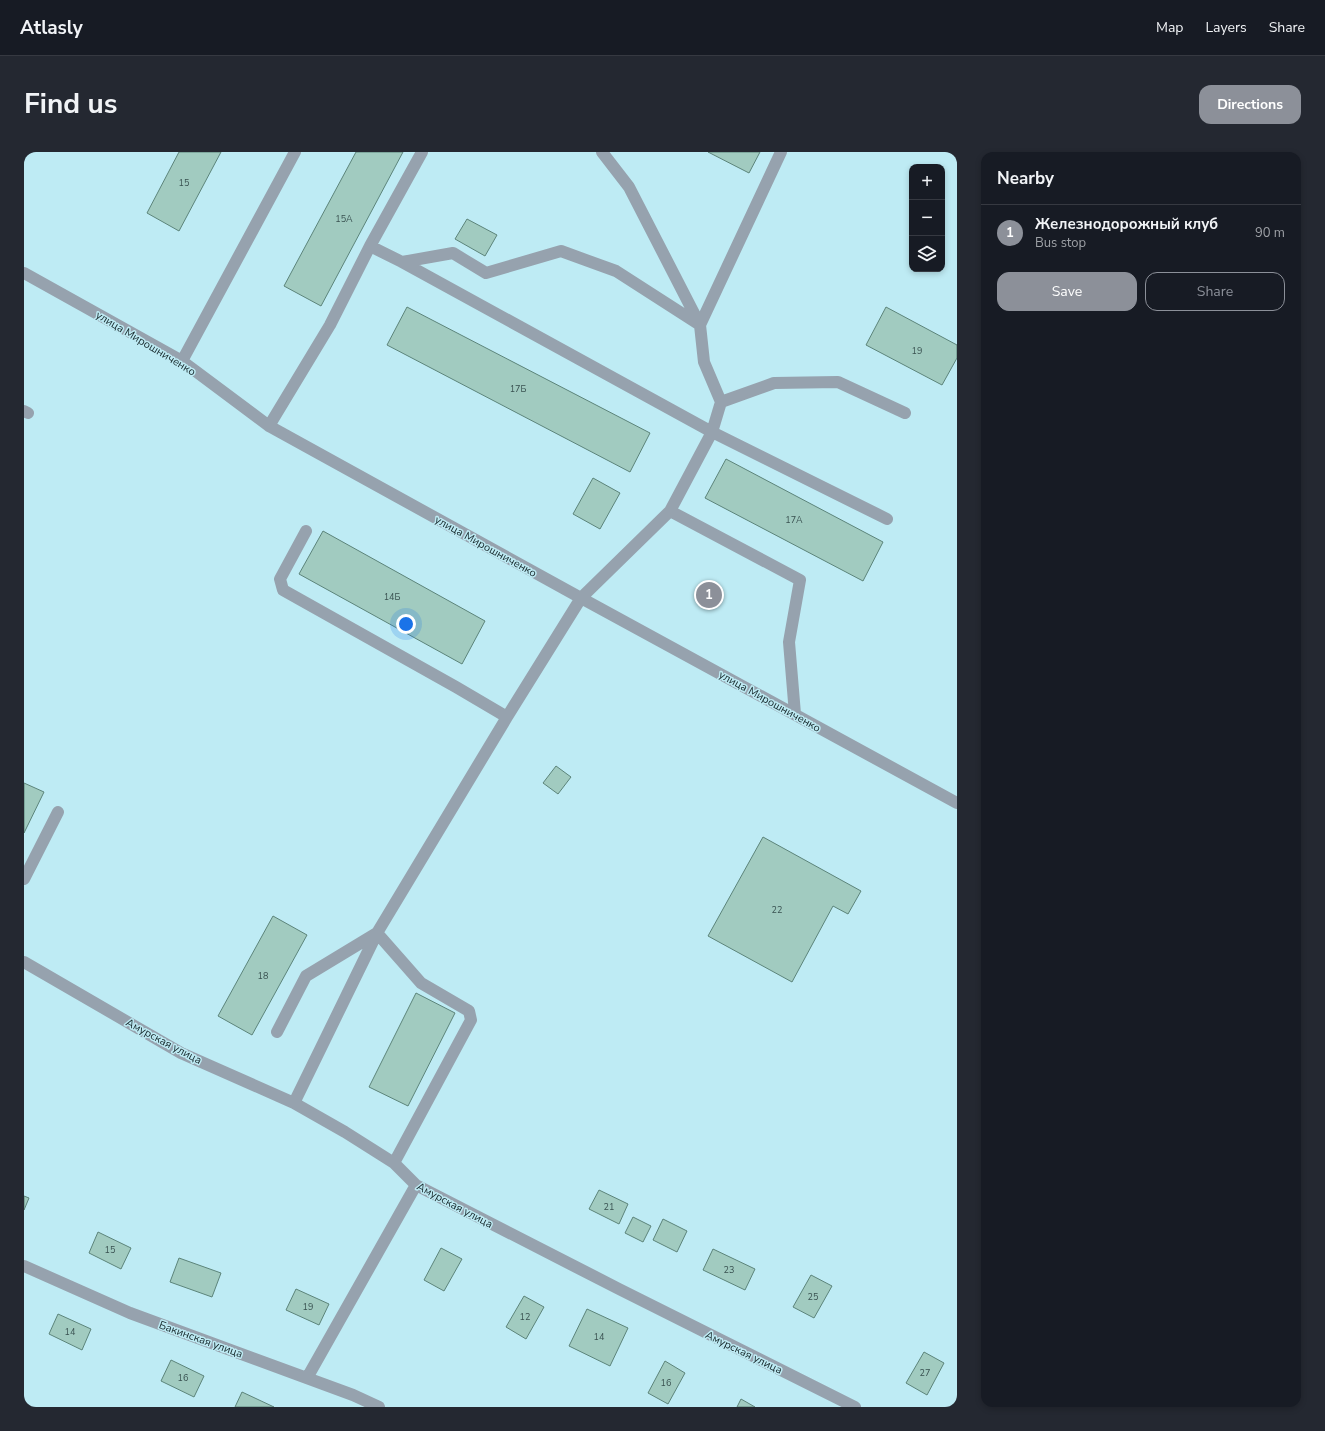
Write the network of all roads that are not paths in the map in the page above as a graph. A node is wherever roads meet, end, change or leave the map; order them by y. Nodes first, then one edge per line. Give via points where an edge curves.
1 (295, 152) edge
2 (422, 152) edge
3 (602, 152) edge
4 (781, 152) edge
5 (370, 246) junction
6 (402, 262) junction
7 (24, 273) edge
8 (700, 325) junction
9 (182, 361) junction
10 (721, 402) junction
11 (904, 414) dead end
12 (269, 426) junction
13 (712, 432) junction
14 (670, 511) junction
15 (887, 519) dead end
16 (306, 530) dead end
17 (580, 598) junction
18 (794, 714) junction
19 (507, 717) junction
20 (957, 803) edge
21 (58, 812) dead end
22 (24, 879) edge
23 (377, 933) junction
24 (24, 962) edge
25 (277, 1032) dead end
26 (294, 1103) junction
27 (394, 1163) junction
28 (416, 1185) junction
29 (24, 1266) edge
30 (307, 1378) junction
31 (379, 1407) edge
32 (855, 1407) edge

1 - 9 street
2 - 5 street
3 - 8 street via 629,187
4 - 8 street
5 - 6 street
5 - 12 street via 330,325
6 - 8 street via 453,252 486,273 561,251 616,271
6 - 13 street
7 - 9 street, улица Мирошниченко
8 - 10 street via 704,362
9 - 12 street, улица Мирошниченко
10 - 11 street via 774,383 838,382
10 - 13 street
12 - 17 street, улица Мирошниченко
13 - 14 street
13 - 15 street
14 - 17 street
14 - 18 street via 800,580 789,642
16 - 19 street via 280,579 283,590
17 - 18 street, улица Мирошниченко
17 - 19 street
18 - 20 street, улица Мирошниченко
19 - 23 street
21 - 22 street
23 - 25 street via 306,976
23 - 26 street
23 - 27 street via 421,984 469,1011 470,1020
24 - 26 street, Амурская улица via 181,1053
26 - 27 street, Амурская улица
27 - 28 street, Амурская улица
28 - 30 street
28 - 32 street, Амурская улица
29 - 30 street, Бакинская улица via 130,1313
30 - 31 street, Бакинская улица via 353,1394

